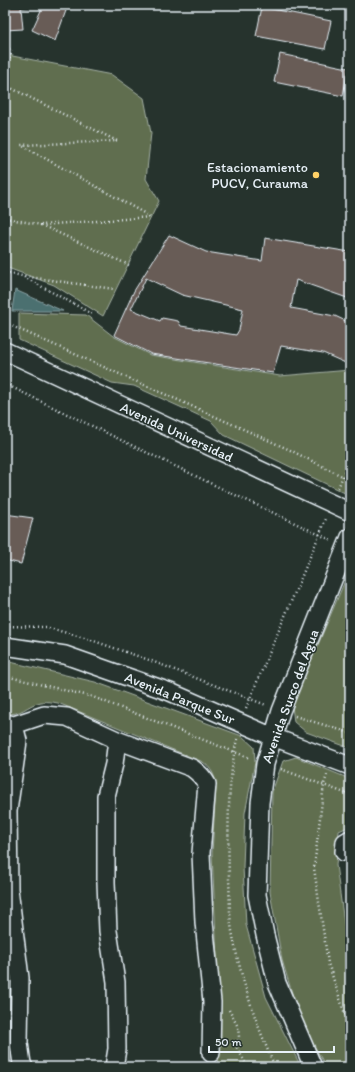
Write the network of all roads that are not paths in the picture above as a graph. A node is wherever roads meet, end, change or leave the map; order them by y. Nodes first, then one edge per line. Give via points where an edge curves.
1 (5, 350) edge
2 (350, 512) edge
3 (348, 542) edge
4 (5, 646) edge
5 (10, 724) edge
6 (273, 737) junction
7 (117, 740) junction
8 (350, 766) edge
9 (211, 1053) dead end
10 (24, 1067) edge
11 (114, 1067) edge
12 (313, 1067) edge

1 - 2 street, Avenida Universidad
3 - 6 street, Avenida Surco del Agua
4 - 6 street, Avenida Parque Sur via 65,655 170,692
5 - 7 street via 44,715 67,717
5 - 10 street via 18,741 8,811 9,889 20,978 19,1043
6 - 8 street, Avenida Parque Sur
6 - 12 street, Avenida Surco del Agua via 264,764 260,803 257,895 277,984
7 - 9 street via 192,768 207,784 201,853 204,922 212,1002
7 - 11 street via 106,796 108,924 116,982 117,1048

